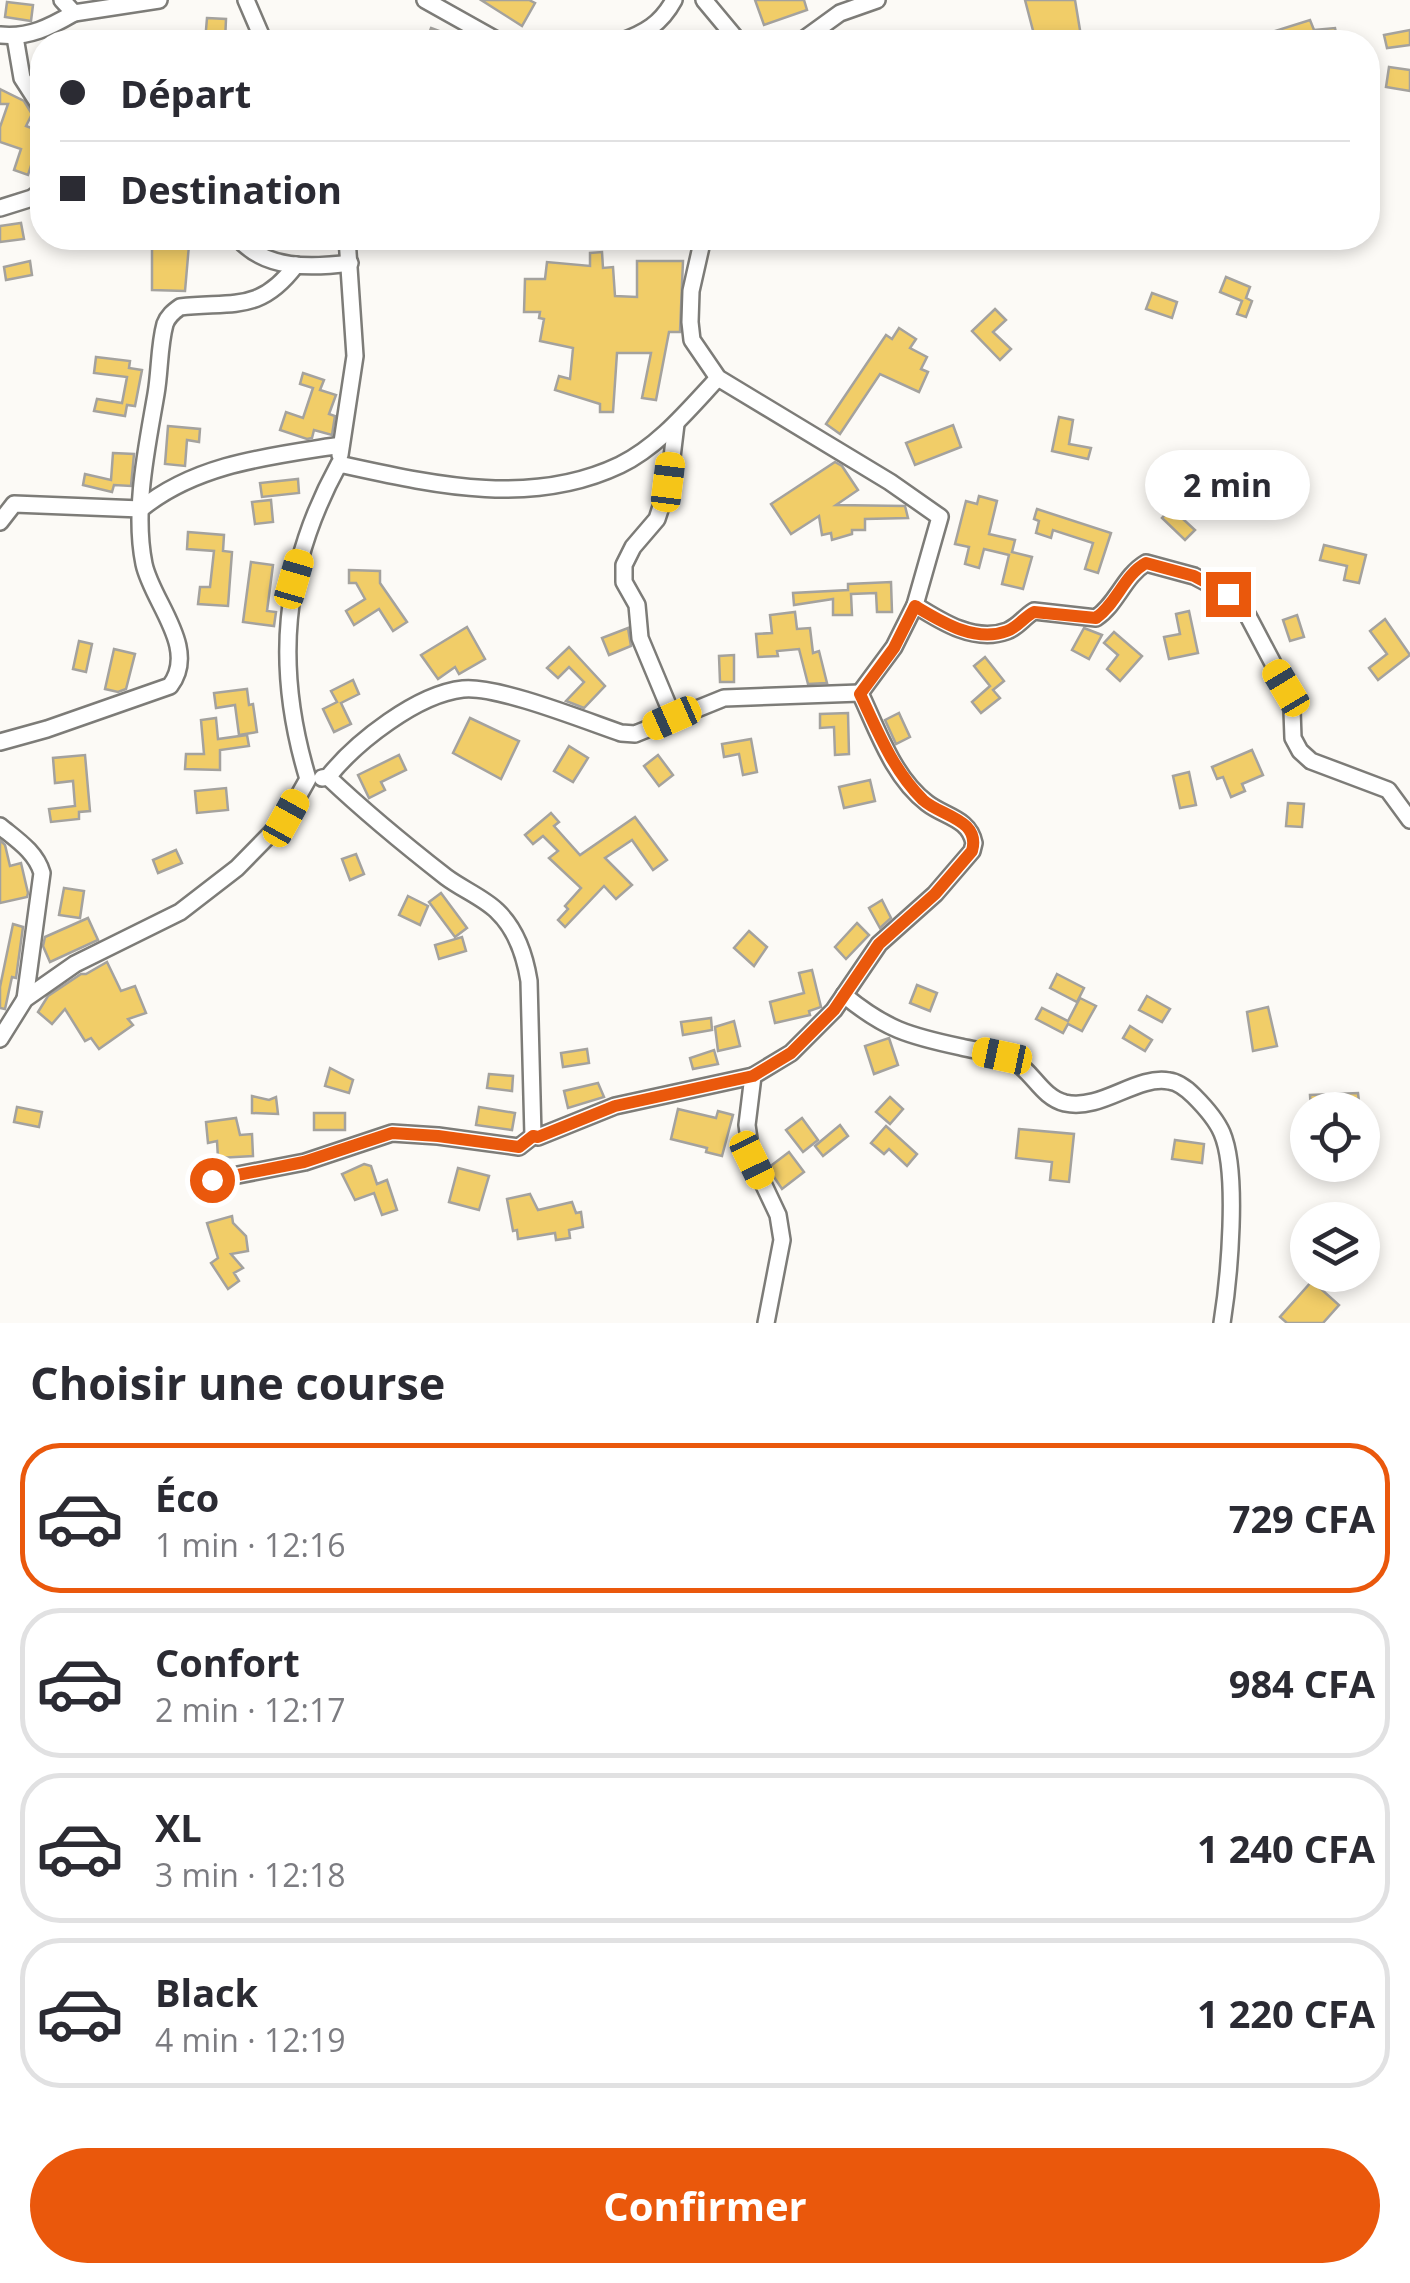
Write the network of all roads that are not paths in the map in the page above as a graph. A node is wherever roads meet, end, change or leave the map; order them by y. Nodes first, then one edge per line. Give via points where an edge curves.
1 (62, 0) edge
2 (158, 0) edge
3 (246, 0) edge
4 (426, 0) edge
5 (674, 0) edge
6 (704, 0) edge
7 (877, 0) edge
8 (74, 13) junction
9 (43, 30) edge
10 (259, 30) edge
11 (479, 30) edge
12 (649, 30) edge
13 (729, 30) edge
14 (817, 30) edge
15 (7, 36) edge
16 (30, 90) edge
17 (30, 199) edge
18 (0, 208) edge
19 (249, 250) edge
20 (348, 250) edge
21 (697, 250) edge
22 (350, 262) junction
23 (296, 265) junction
24 (718, 378) junction
25 (676, 424) junction
26 (341, 445) junction
27 (339, 464) junction
28 (141, 509) junction
29 (0, 522) edge
30 (915, 606) junction
31 (860, 694) junction
32 (672, 718) junction
33 (0, 742) edge
34 (328, 777) junction
35 (308, 780) junction
36 (1410, 820) edge
37 (0, 826) edge
38 (844, 995) junction
39 (25, 1000) junction
40 (0, 1039) edge
41 (753, 1076) junction
42 (533, 1136) junction
43 (212, 1180) dead end
44 (766, 1323) edge
45 (1222, 1323) edge

1 - 8 street
2 - 8 street
3 - 10 street
4 - 11 street
5 - 12 street
6 - 13 street
7 - 14 street
8 - 9 street
15 - 16 street
17 - 18 street
19 - 23 street
20 - 22 street
21 - 24 street via 692,340
22 - 23 street
22 - 26 street via 355,356
23 - 28 street via 268,296 180,307 170,314
24 - 25 street
24 - 30 street via 938,512
25 - 27 street via 621,464 555,486 476,490
25 - 32 street via 658,519 624,565 640,638
26 - 27 street
26 - 28 street via 200,474
27 - 35 street via 315,508 286,634 294,731
28 - 29 street via 14,504
28 - 33 street via 144,564 177,641 177,677 170,686
30 - 31 street
30 - 36 street via 973,634 1005,632 1034,612 1096,618 1146,563 1194,576 1228,594 1248,616 1286,688 1300,752 1388,790
31 - 32 street via 724,698
31 - 38 street via 894,766 926,803 965,824 974,843 935,894 879,944
32 - 34 street via 635,734 621,732 465,688 382,727
34 - 35 street
34 - 42 street via 385,830 496,909 512,930 529,981
35 - 39 street via 286,818 237,868 180,912 74,964
37 - 39 street via 39,862 42,873
38 - 41 street via 791,1053
38 - 45 street via 876,1022 1010,1059 1064,1103 1103,1099 1156,1080 1183,1086 1213,1117 1228,1158 1230,1272
39 - 40 street
41 - 42 street via 633,1101
41 - 44 street via 746,1125 752,1160 778,1215 782,1240
42 - 43 street via 519,1147 392,1133 304,1162

